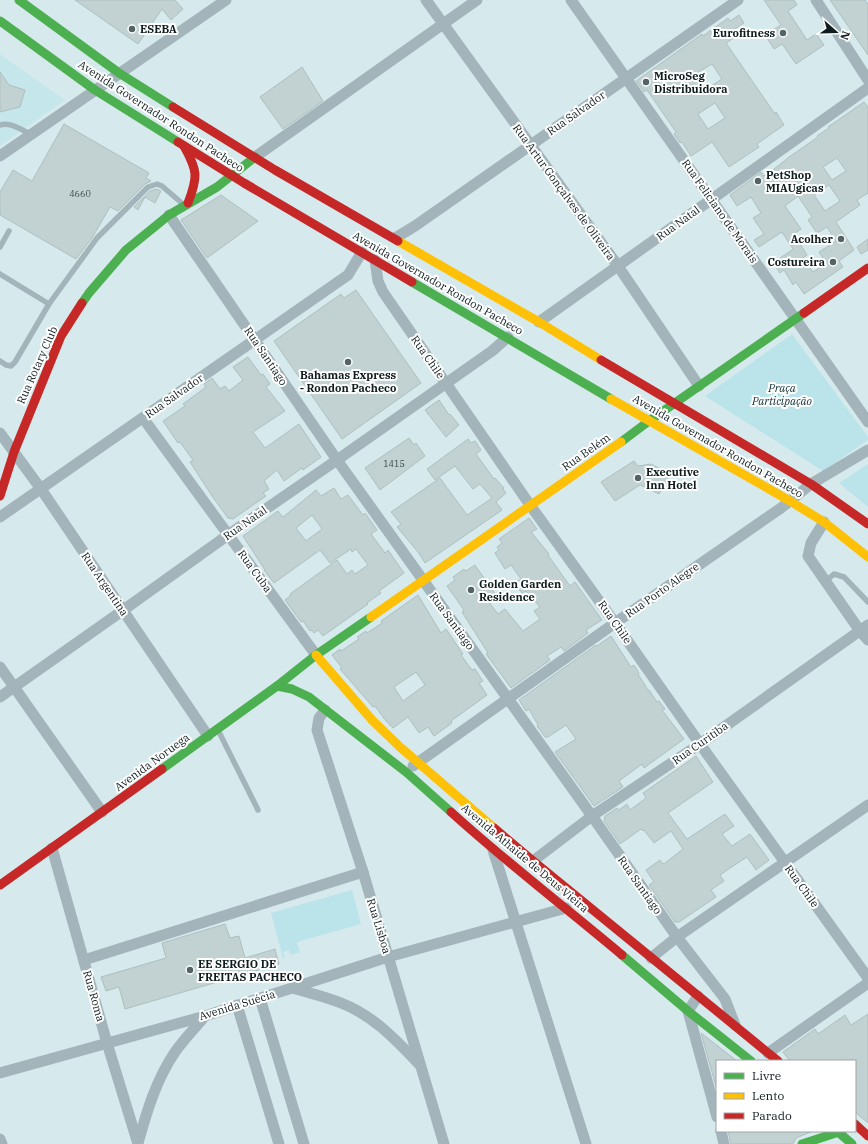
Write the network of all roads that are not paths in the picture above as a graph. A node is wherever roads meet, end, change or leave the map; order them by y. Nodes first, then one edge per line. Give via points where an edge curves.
1 (19, 0) edge
2 (226, 0) edge
3 (426, 0) edge
4 (477, 0) edge
5 (571, 0) edge
6 (738, 0) edge
7 (816, 0) edge
8 (0, 21) edge
9 (443, 24) junction
10 (119, 73) junction
11 (625, 78) junction
12 (868, 80) edge
13 (868, 88) edge
14 (95, 90) junction
15 (0, 125) edge
16 (31, 134) junction
17 (184, 145) junction
18 (530, 145) junction
19 (0, 156) edge
20 (255, 157) junction
21 (232, 175) junction
22 (712, 199) junction
23 (186, 204) junction
24 (169, 215) junction
25 (9, 231) dead end
26 (395, 238) junction
27 (0, 247) edge
28 (362, 252) junction
29 (375, 260) junction
30 (618, 266) junction
31 (868, 268) edge
32 (0, 274) edge
33 (49, 304) junction
34 (796, 318) junction
35 (543, 320) junction
36 (508, 337) junction
37 (255, 340) junction
38 (0, 361) edge
39 (446, 383) junction
40 (699, 386) junction
41 (674, 403) junction
42 (143, 418) junction
43 (649, 421) junction
44 (868, 422) edge
45 (0, 433) edge
46 (868, 450) edge
47 (14, 452) junction
48 (338, 460) junction
49 (811, 484) junction
50 (41, 488) junction
51 (0, 496) edge
52 (790, 501) junction
53 (530, 505) junction
54 (0, 517) edge
55 (824, 522) junction
56 (868, 524) edge
57 (228, 535) junction
58 (868, 557) edge
59 (423, 580) junction
60 (826, 581) junction
61 (868, 602) edge
62 (122, 611) junction
63 (615, 623) junction
64 (864, 628) edge
65 (868, 640) edge
66 (316, 655) junction
67 (0, 667) edge
68 (300, 676) junction
69 (277, 686) junction
70 (14, 687) junction
71 (0, 697) edge
72 (309, 697) junction
73 (508, 698) junction
74 (325, 710) junction
75 (372, 720) joint
76 (218, 729) junction
77 (208, 736) junction
78 (700, 744) junction
79 (418, 762) junction
80 (406, 772) junction
81 (868, 805) edge
82 (258, 810) dead end
83 (102, 812) junction
84 (592, 816) junction
85 (52, 848) junction
86 (493, 850) junction
87 (533, 861) junction
88 (785, 863) junction
89 (362, 872) junction
90 (0, 885) edge
91 (566, 908) junction
92 (516, 922) junction
93 (677, 937) junction
94 (388, 958) junction
95 (651, 958) junction
96 (84, 960) junction
97 (868, 978) edge
98 (868, 983) edge
99 (294, 988) junction
100 (698, 996) junction
101 (260, 998) junction
102 (237, 1005) junction
103 (688, 1011) junction
104 (205, 1016) junction
105 (736, 1026) junction
106 (107, 1043) junction
107 (768, 1053) junction
108 (750, 1060) edge
109 (777, 1060) edge
110 (420, 1065) junction
111 (0, 1073) edge
112 (716, 1113) edge
113 (856, 1125) edge
114 (721, 1132) edge
115 (836, 1132) edge
116 (840, 1132) edge
117 (868, 1136) edge
118 (0, 1139) edge
119 (868, 1140) edge
120 (2, 1144) edge
121 (138, 1144) edge
122 (279, 1144) edge
123 (304, 1144) edge
124 (444, 1144) edge
125 (586, 1144) edge
126 (724, 1144) edge
127 (802, 1144) edge
128 (852, 1144) edge
129 (858, 1144) edge

1 - 10 main road, Avenida Governador Rondon Pacheco
2 - 10 street
3 - 9 street, Rua Artur Gonçalves de Oliveira
4 - 9 street
5 - 11 street, Rua Feliciano de Morais
6 - 11 street, Rua Salvador
7 - 12 street
8 - 14 main road, Avenida Governador Rondon Pacheco
9 - 18 street, Rua Artur Gonçalves de Oliveira
9 - 20 street
10 - 14 street
10 - 20 main road, Avenida Governador Rondon Pacheco
11 - 18 street, Rua Salvador
11 - 22 street, Rua Feliciano de Morais
13 - 22 street, Rua Natal
14 - 16 street
14 - 17 main road, Avenida Governador Rondon Pacheco
15 - 16 lane via 15,126
16 - 19 street
17 - 21 main road, Avenida Governador Rondon Pacheco
17 - 23 main road via 197,173 194,188
18 - 26 street, Rua Salvador
18 - 30 street, Rua Artur Gonçalves de Oliveira
20 - 21 main road, Rua Rotary Club
20 - 26 main road, Avenida Governador Rondon Pacheco
21 - 23 main road, Rua Rotary Club
21 - 28 main road, Avenida Governador Rondon Pacheco
22 - 30 street, Rua Natal
22 - 34 street, Rua Feliciano de Morais
23 - 24 main road, Rua Rotary Club
23 - 33 lane via 162,186 157,184 148,187 97,238
24 - 37 street, Rua Santiago
24 - 47 main road, Rua Rotary Club via 126,250 89,293 61,336
25 - 27 lane
26 - 35 main road, Avenida Governador Rondon Pacheco
28 - 29 main road, Avenida Governador Rondon Pacheco
28 - 37 street, Rua Salvador via 348,275
29 - 36 main road, Avenida Governador Rondon Pacheco
29 - 39 street, Rua Chile via 378,281 383,292
30 - 35 street, Rua Natal
30 - 40 street, Rua Artur Gonçalves de Oliveira
31 - 34 main road, Rua Belém
32 - 33 lane
33 - 38 lane via 15,362 11,366
34 - 40 main road, Rua Belém
34 - 44 street, Rua Feliciano de Morais
35 - 41 main road, Avenida Governador Rondon Pacheco
36 - 39 street, Rua Natal
36 - 43 main road, Avenida Governador Rondon Pacheco
37 - 42 street, Rua Salvador
37 - 48 street, Rua Santiago
39 - 48 street, Rua Natal
39 - 53 street, Rua Chile
40 - 41 main road, Rua Belém
41 - 43 main road, Rua Belém
41 - 49 main road, Avenida Governador Rondon Pacheco
42 - 50 street, Rua Salvador
42 - 57 street, Rua Cuba
43 - 52 main road, Avenida Governador Rondon Pacheco
43 - 53 main road, Rua Belém
45 - 47 street, Rua Argentina
46 - 49 street, Rua Porto Alegre
47 - 50 street, Rua Argentina
47 - 51 main road, Rua Rotary Club
48 - 57 street, Rua Natal
48 - 59 street, Rua Santiago
49 - 52 street, Rua Porto Alegre
49 - 56 main road, Avenida Governador Rondon Pacheco
50 - 54 street, Rua Salvador
50 - 62 street, Rua Argentina
52 - 55 main road, Avenida Governador Rondon Pacheco
52 - 63 street, Rua Porto Alegre
53 - 59 main road, Rua Belém
53 - 63 street, Rua Chile
55 - 58 main road, Avenida Governador Rondon Pacheco
55 - 60 street via 811,543 808,556
57 - 62 street, Rua Natal
57 - 66 street, Rua Cuba
59 - 66 main road, Rua Belém
59 - 73 street, Rua Santiago
60 - 61 lane via 834,574 844,577
60 - 64 street
62 - 70 street, Rua Natal
62 - 77 street, Rua Argentina
63 - 73 street, Rua Porto Alegre
63 - 78 street, Rua Chile
64 - 65 street
64 - 78 street, Rua Curitiba
66 - 68 main road, Avenida Noruega
66 - 75 main road, Rua Cuba
67 - 70 street
68 - 69 main road, Avenida Noruega
68 - 72 main road
69 - 72 main road, Avenida Athaide de Deus Vieira via 292,689
69 - 76 main road, Avenida Noruega
70 - 71 street, Rua Natal
70 - 83 street
72 - 74 main road, Avenida Athaide de Deus Vieira
73 - 79 street, Rua Porto Alegre
73 - 84 street, Rua Santiago
74 - 80 main road, Avenida Athaide de Deus Vieira
74 - 89 street, Rua Lisboa via 319,718 317,730
75 - 79 main road, Avenida Athaide de Deus Vieira
76 - 77 main road, Avenida Noruega
76 - 82 lane
77 - 83 main road, Avenida Noruega
78 - 84 street, Rua Curitiba
78 - 88 street, Rua Chile
79 - 80 street, Rua Porto Alegre
79 - 87 main road, Avenida Athaide de Deus Vieira
80 - 86 main road, Avenida Athaide de Deus Vieira
81 - 88 street
83 - 85 main road, Avenida Noruega
84 - 87 street, Rua Curitiba
84 - 93 street, Rua Santiago
85 - 90 main road, Avenida Noruega
85 - 96 street, Rua Roma
86 - 91 main road, Avenida Athaide de Deus Vieira
86 - 92 street
87 - 95 main road, Avenida Athaide de Deus Vieira
88 - 93 street
88 - 97 street, Rua Chile
89 - 94 street, Rua Lisboa
89 - 96 street
91 - 92 street, Avenida Suécia
91 - 103 main road, Avenida Athaide de Deus Vieira
92 - 94 street, Avenida Suécia
92 - 125 street
93 - 95 street
93 - 105 street, Rua Santiago via 725,999
94 - 99 street, Avenida Suécia
94 - 110 street, Rua Lisboa
95 - 100 main road, Avenida Athaide de Deus Vieira
96 - 106 street, Rua Roma
98 - 107 street
99 - 101 street, Avenida Suécia
99 - 110 street via 342,1003 366,1016 391,1035
100 - 103 street
100 - 105 main road, Avenida Athaide de Deus Vieira
101 - 102 street, Avenida Suécia
101 - 123 street
102 - 104 street, Avenida Suécia
102 - 122 street
103 - 108 main road, Avenida Athaide de Deus Vieira
103 - 112 street
104 - 106 street, Avenida Suécia
104 - 121 street via 175,1052 159,1080
105 - 107 main road, Avenida Athaide de Deus Vieira
106 - 111 street, Avenida Suécia
106 - 121 street, Rua Roma
107 - 109 main road, Avenida Athaide de Deus Vieira
110 - 124 street, Rua Lisboa
113 - 117 main road
114 - 126 street
115 - 127 main road
116 - 128 main road
118 - 120 street
119 - 129 main road

